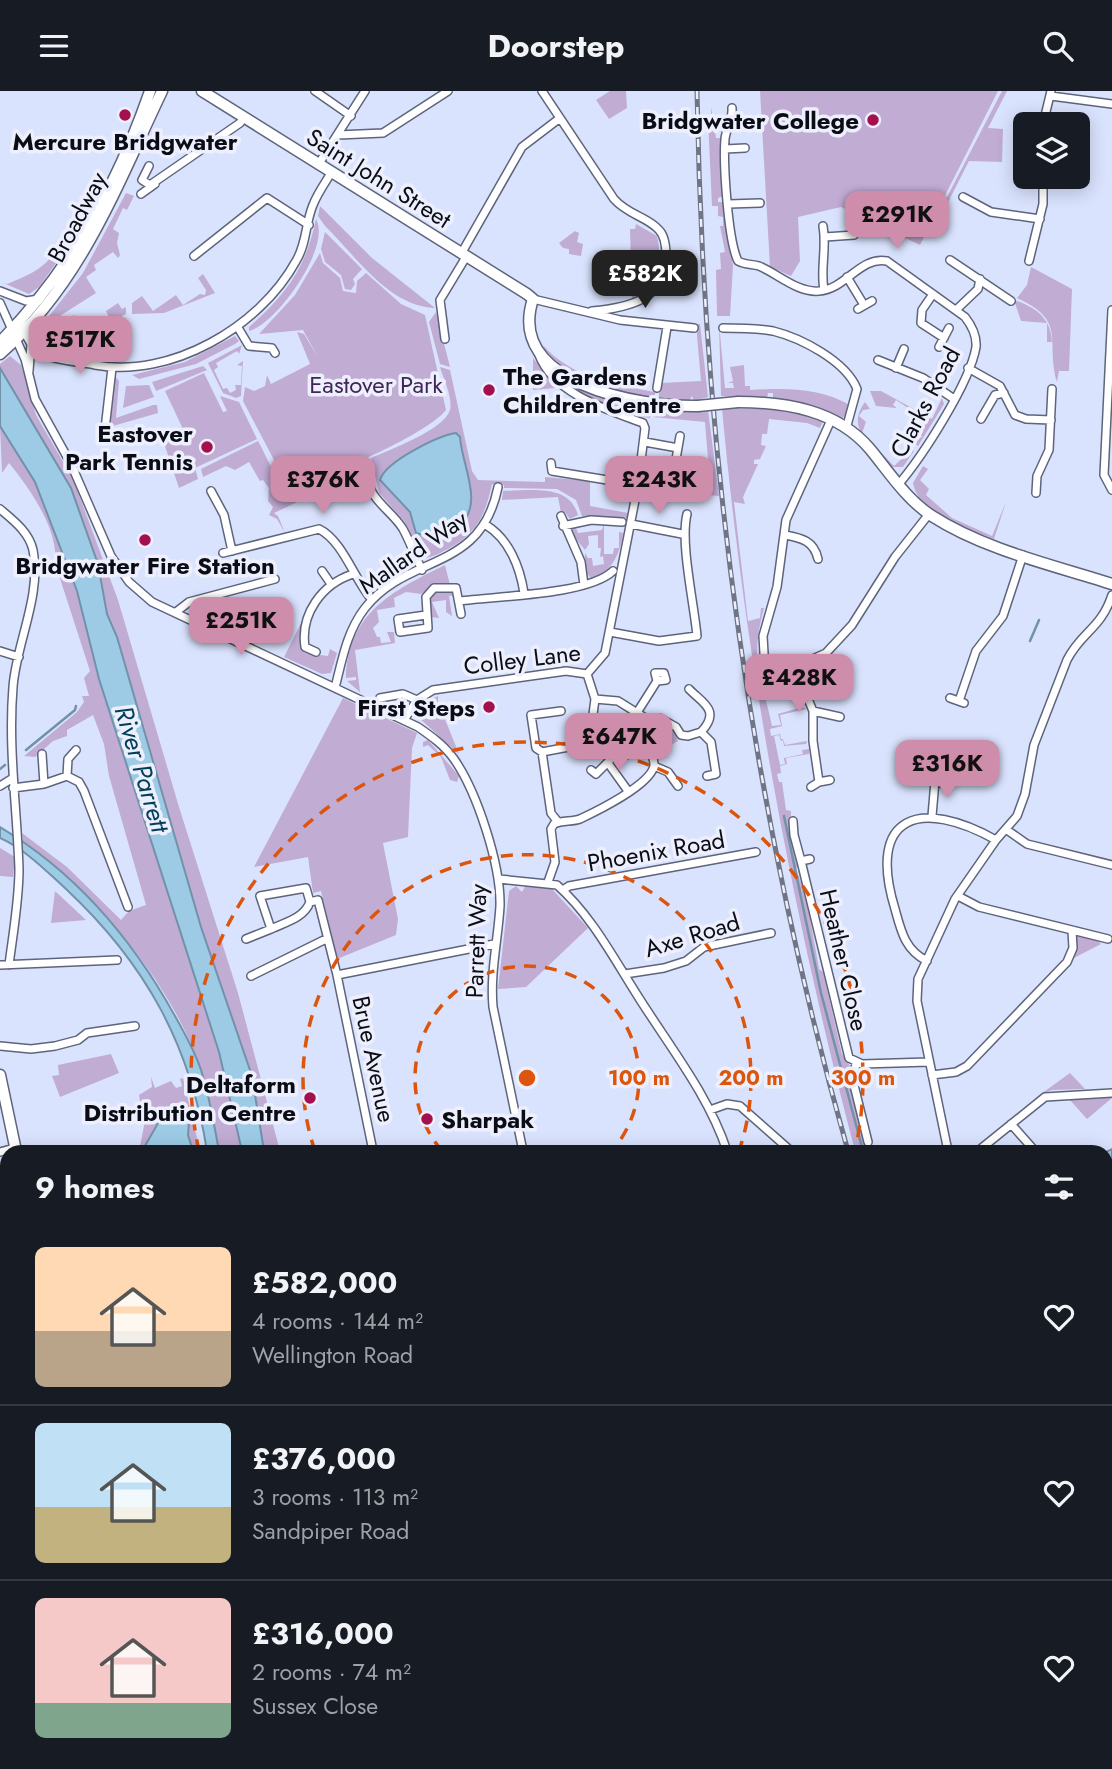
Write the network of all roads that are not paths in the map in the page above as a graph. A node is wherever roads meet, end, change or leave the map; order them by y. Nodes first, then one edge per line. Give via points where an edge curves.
1 (150, 91) edge
2 (162, 91) edge
3 (202, 91) edge
4 (315, 91) edge
5 (365, 91) edge
6 (448, 91) edge
7 (542, 91) edge
8 (1051, 93) edge
9 (1112, 104) edge
10 (732, 107) dead end
11 (1047, 112) edge
12 (351, 116) junction
13 (244, 117) junction
14 (560, 118) junction
15 (338, 135) junction
16 (745, 148) dead end
17 (725, 149) junction
18 (318, 165) junction
19 (149, 166) dead end
20 (331, 173) junction
21 (155, 184) junction
22 (1042, 189) edge
23 (976, 193) dead end
24 (141, 194) dead end
25 (963, 197) dead end
26 (972, 202) junction
27 (760, 203) dead end
28 (729, 204) junction
29 (1040, 219) junction
30 (309, 225) junction
31 (823, 226) dead end
32 (854, 235) dead end
33 (825, 237) junction
34 (463, 255) junction
35 (194, 256) dead end
36 (950, 260) dead end
37 (1029, 261) dead end
38 (847, 277) junction
39 (980, 279) junction
40 (824, 290) junction
41 (0, 291) edge
42 (933, 294) junction
43 (40, 298) junction
44 (533, 299) junction
45 (1011, 301) dead end
46 (0, 303) edge
47 (865, 305) dead end
48 (956, 310) junction
49 (1112, 310) edge
50 (592, 311) junction
51 (237, 326) junction
52 (667, 327) junction
53 (694, 328) dead end
54 (723, 328) dead end
55 (949, 328) dead end
56 (23, 330) junction
57 (13, 334) junction
58 (944, 338) junction
59 (445, 339) dead end
60 (31, 344) junction
61 (2, 346) edge
62 (939, 347) dead end
63 (904, 349) dead end
64 (20, 350) junction
65 (538, 352) junction
66 (275, 353) dead end
67 (878, 360) dead end
68 (112, 368) junction
69 (896, 368) junction
70 (968, 368) junction
71 (29, 376) junction
72 (657, 388) dead end
73 (1052, 389) dead end
74 (1004, 393) junction
75 (954, 399) junction
76 (981, 419) dead end
77 (831, 420) junction
78 (1051, 420) junction
79 (846, 429) junction
80 (680, 436) dead end
81 (104, 438) dead end
82 (645, 442) junction
83 (678, 448) junction
84 (551, 463) dead end
85 (675, 465) dead end
86 (365, 479) dead end
87 (638, 485) junction
88 (898, 485) junction
89 (498, 487) dead end
90 (1109, 488) edge
91 (211, 491) dead end
92 (1036, 493) dead end
93 (0, 509) edge
94 (687, 514) dead end
95 (929, 514) junction
96 (561, 516) dead end
97 (622, 521) dead end
98 (631, 524) junction
99 (486, 525) junction
100 (564, 527) junction
101 (682, 534) junction
102 (785, 535) junction
103 (232, 551) junction
104 (223, 553) dead end
105 (819, 554) dead end
106 (1023, 555) junction
107 (422, 570) junction
108 (322, 571) dead end
109 (613, 571) dead end
110 (353, 574) junction
111 (275, 579) dead end
112 (331, 584) junction
113 (1112, 584) edge
114 (584, 585) junction
115 (524, 593) junction
116 (1112, 595) edge
117 (372, 600) junction
118 (460, 601) junction
119 (176, 613) junction
120 (461, 614) dead end
121 (426, 615) dead end
122 (1104, 618) junction
123 (1112, 622) edge
124 (610, 632) junction
125 (0, 651) edge
126 (316, 652) dead end
127 (19, 657) junction
128 (795, 668) junction
129 (587, 674) junction
130 (657, 681) dead end
131 (335, 688) junction
132 (689, 689) dead end
133 (380, 698) dead end
134 (950, 698) dead end
135 (595, 699) junction
136 (417, 700) junction
137 (561, 711) dead end
138 (638, 711) junction
139 (813, 711) junction
140 (840, 717) dead end
141 (404, 720) junction
142 (650, 721) junction
143 (701, 732) junction
144 (76, 750) dead end
145 (608, 750) dead end
146 (542, 752) junction
147 (42, 754) dead end
148 (608, 763) junction
149 (654, 766) junction
150 (591, 770) dead end
151 (902, 771) dead end
152 (67, 776) junction
153 (707, 776) dead end
154 (13, 778) junction
155 (830, 780) dead end
156 (934, 781) junction
157 (819, 782) junction
158 (44, 783) junction
159 (947, 785) dead end
160 (0, 786) edge
161 (678, 786) dead end
162 (811, 787) dead end
163 (13, 788) junction
164 (628, 791) junction
165 (932, 816) junction
166 (793, 821) dead end
167 (558, 822) junction
168 (1007, 830) junction
169 (996, 840) junction
170 (756, 852) dead end
171 (810, 859) dead end
172 (801, 860) junction
173 (1112, 865) edge
174 (499, 879) junction
175 (548, 882) junction
176 (564, 890) junction
177 (958, 896) junction
178 (310, 901) junction
179 (128, 908) dead end
180 (271, 929) junction
181 (1072, 930) junction
182 (771, 933) dead end
183 (246, 939) dead end
184 (326, 940) junction
185 (1108, 940) dead end
186 (495, 944) junction
187 (117, 960) dead end
188 (927, 961) junction
189 (0, 965) edge
190 (9, 965) junction
191 (625, 974) junction
192 (337, 975) junction
193 (251, 976) dead end
194 (135, 1026) dead end
195 (0, 1046) edge
196 (929, 1062) junction
197 (856, 1063) junction
198 (0, 1075) edge
199 (932, 1075) junction
200 (1112, 1093) edge
201 (710, 1110) junction
202 (1011, 1124) junction
203 (868, 1142) dead end
204 (15, 1145) edge
205 (372, 1145) edge
206 (522, 1145) edge
207 (725, 1145) edge
208 (782, 1145) edge
209 (947, 1145) edge
210 (985, 1145) edge
211 (1030, 1145) edge

1 - 43 main road, Broadway via 86,232
2 - 56 main road, Broadway via 84,253
3 - 13 main road, Saint John Street
4 - 12 street
5 - 12 street
6 - 15 street via 383,133
7 - 14 street
8 - 9 street
8 - 11 street
10 - 17 street
12 - 15 street
13 - 18 main road, Saint John Street
13 - 21 street
14 - 34 street via 522,147
14 - 50 street via 614,199 628,213 657,228 664,239 666,267 652,295 634,304
15 - 18 street
16 - 17 street
17 - 28 street
18 - 20 main road, Saint John Street
19 - 21 street via 142,180
20 - 30 street via 312,207
20 - 34 main road, Saint John Street
21 - 24 street
22 - 29 street
23 - 26 street
25 - 26 street
26 - 29 street via 999,214
27 - 28 street
28 - 40 street via 738,261 796,285
29 - 37 street via 1036,253
30 - 35 street via 267,198
30 - 51 street via 303,249 286,277 264,304
31 - 33 street
32 - 33 street
33 - 40 street
34 - 44 main road, Saint John Street
34 - 59 street via 440,300
36 - 39 street
38 - 40 street, Clarks Road
38 - 42 street, Clarks Road via 867,263 882,260
38 - 47 street
39 - 45 street
39 - 48 street via 978,289
41 - 43 street via 26,301
42 - 48 street, Clarks Road
42 - 58 street via 920,314 922,323
43 - 57 main road, Broadway
44 - 50 street
44 - 65 main road via 529,323
46 - 57 street, Parrett Way
48 - 70 street, Clarks Road via 970,323 975,337
49 - 90 street via 1104,475
50 - 52 street
51 - 66 street via 249,346 271,348
51 - 68 street via 171,359
52 - 53 street
52 - 72 street
54 - 79 street via 774,332 803,342 835,363 858,389
55 - 58 street
56 - 57 main road, Broadway
56 - 60 street
57 - 61 main road, Broadway
57 - 64 street, Parrett Way
58 - 62 street
60 - 68 street via 40,354
60 - 71 street
61 - 64 street
63 - 69 street
64 - 71 street, Parrett Way
65 - 77 main road, bridge via 566,375 612,395 655,405 738,402 795,407
65 - 82 street via 548,373 561,384 643,423
67 - 69 street
68 - 81 street
69 - 75 street via 923,378
70 - 74 street via 997,383
70 - 75 street, Clarks Road
71 - 119 street, Parrett Way via 35,399 71,464 111,556 139,592
73 - 78 street
74 - 76 street via 995,395
74 - 78 street via 1018,417
75 - 88 street, Clarks Road
77 - 79 main road
77 - 102 street via 786,520
78 - 92 street via 1049,450 1037,476
79 - 88 main road via 867,446
80 - 83 street
82 - 83 street
82 - 87 street, Colley Lane
83 - 85 street
84 - 87 street via 552,471
86 - 107 street via 374,497 403,529
87 - 98 street, Colley Lane
88 - 95 main road
89 - 99 street, Mallard Way
91 - 103 street via 224,515
93 - 127 street via 23,530 33,551 28,625
94 - 101 street
95 - 106 main road
95 - 128 street via 852,625 824,655
96 - 100 street
97 - 100 street via 610,525 581,521
98 - 101 street
98 - 124 street, Colley Lane
99 - 107 street, Mallard Way via 469,544
99 - 115 street via 506,544
100 - 114 street via 578,553
101 - 124 street via 698,636 659,641
102 - 105 street via 803,538
102 - 128 street via 763,636 764,669 776,674
103 - 104 street
103 - 110 street via 319,529 340,549
106 - 113 main road
106 - 134 street via 1003,616 979,646 962,702
107 - 117 street, Mallard Way
108 - 112 street
109 - 114 street via 605,579
110 - 112 street
110 - 117 street
111 - 119 street via 190,602
112 - 126 street via 320,594 304,631 305,647
114 - 115 street
115 - 118 street
116 - 122 street
117 - 131 street, Mallard Way via 351,629
118 - 120 street
118 - 121 street via 456,588 429,590
119 - 131 street, Parrett Way
122 - 123 street
122 - 168 street via 1073,648 1034,744 1024,798
124 - 129 street, Colley Lane via 600,662
125 - 127 street
127 - 154 street via 12,700
128 - 139 street
129 - 135 street
129 - 136 street, Colley Lane via 566,671 441,688
130 - 138 street
131 - 141 street, Parrett Way
132 - 143 street via 707,705 709,717
133 - 136 street via 403,694
135 - 138 street via 618,701
135 - 146 street via 593,722 574,746
136 - 141 street
137 - 146 street via 531,715 536,748
138 - 142 street
139 - 140 street
139 - 157 street
141 - 174 street, Parrett Way via 432,736 459,767 488,835
142 - 143 street via 660,718 681,735
142 - 149 street via 642,736
143 - 153 street via 711,742 716,774
144 - 152 street via 68,759
145 - 148 street via 615,755
146 - 167 street via 551,813
147 - 158 street
148 - 150 street via 597,774
148 - 164 street
149 - 161 street via 667,772
149 - 164 street via 646,780
151 - 156 street
152 - 158 street
152 - 179 street via 84,791
154 - 160 street
154 - 163 street
155 - 157 street
156 - 159 street
156 - 165 street
157 - 162 street
158 - 163 street
163 - 190 street via 18,855
164 - 167 street via 579,820
165 - 169 street
165 - 188 street via 900,828 886,852 888,882 905,939 911,951
166 - 172 street, Heather Close
167 - 175 street via 551,829 555,862
168 - 169 street
168 - 173 street via 1027,844
169 - 177 street
170 - 176 street, Phoenix Road
171 - 172 street, Heather Close
172 - 197 street, Heather Close via 845,1053
174 - 175 street, Axe Road
174 - 186 street, Parrett Way
175 - 176 street, Axe Road
176 - 191 street, Axe Road
177 - 181 street via 979,907
177 - 188 street
178 - 180 street via 299,917
178 - 180 street via 306,888 260,896
178 - 184 street, Brue Avenue via 318,900
180 - 183 street
181 - 185 street
181 - 199 street via 1073,948 1067,962 967,1066
182 - 191 street, Axe Road via 704,947 686,961 664,968
184 - 192 street, Brue Avenue
184 - 193 street
186 - 192 street
186 - 206 street, Parrett Way via 493,1007
187 - 190 street
188 - 196 street via 916,994
189 - 190 street
191 - 201 street, Axe Road
192 - 205 street, Brue Avenue
194 - 195 street via 87,1033 55,1045
196 - 197 street, Heather Close
196 - 199 street
197 - 203 street, Heather Close via 853,1080
198 - 204 main road
199 - 209 street
200 - 202 street via 1050,1095
201 - 207 street, Axe Road
201 - 208 street via 727,1104 740,1106
202 - 210 street
202 - 211 street

